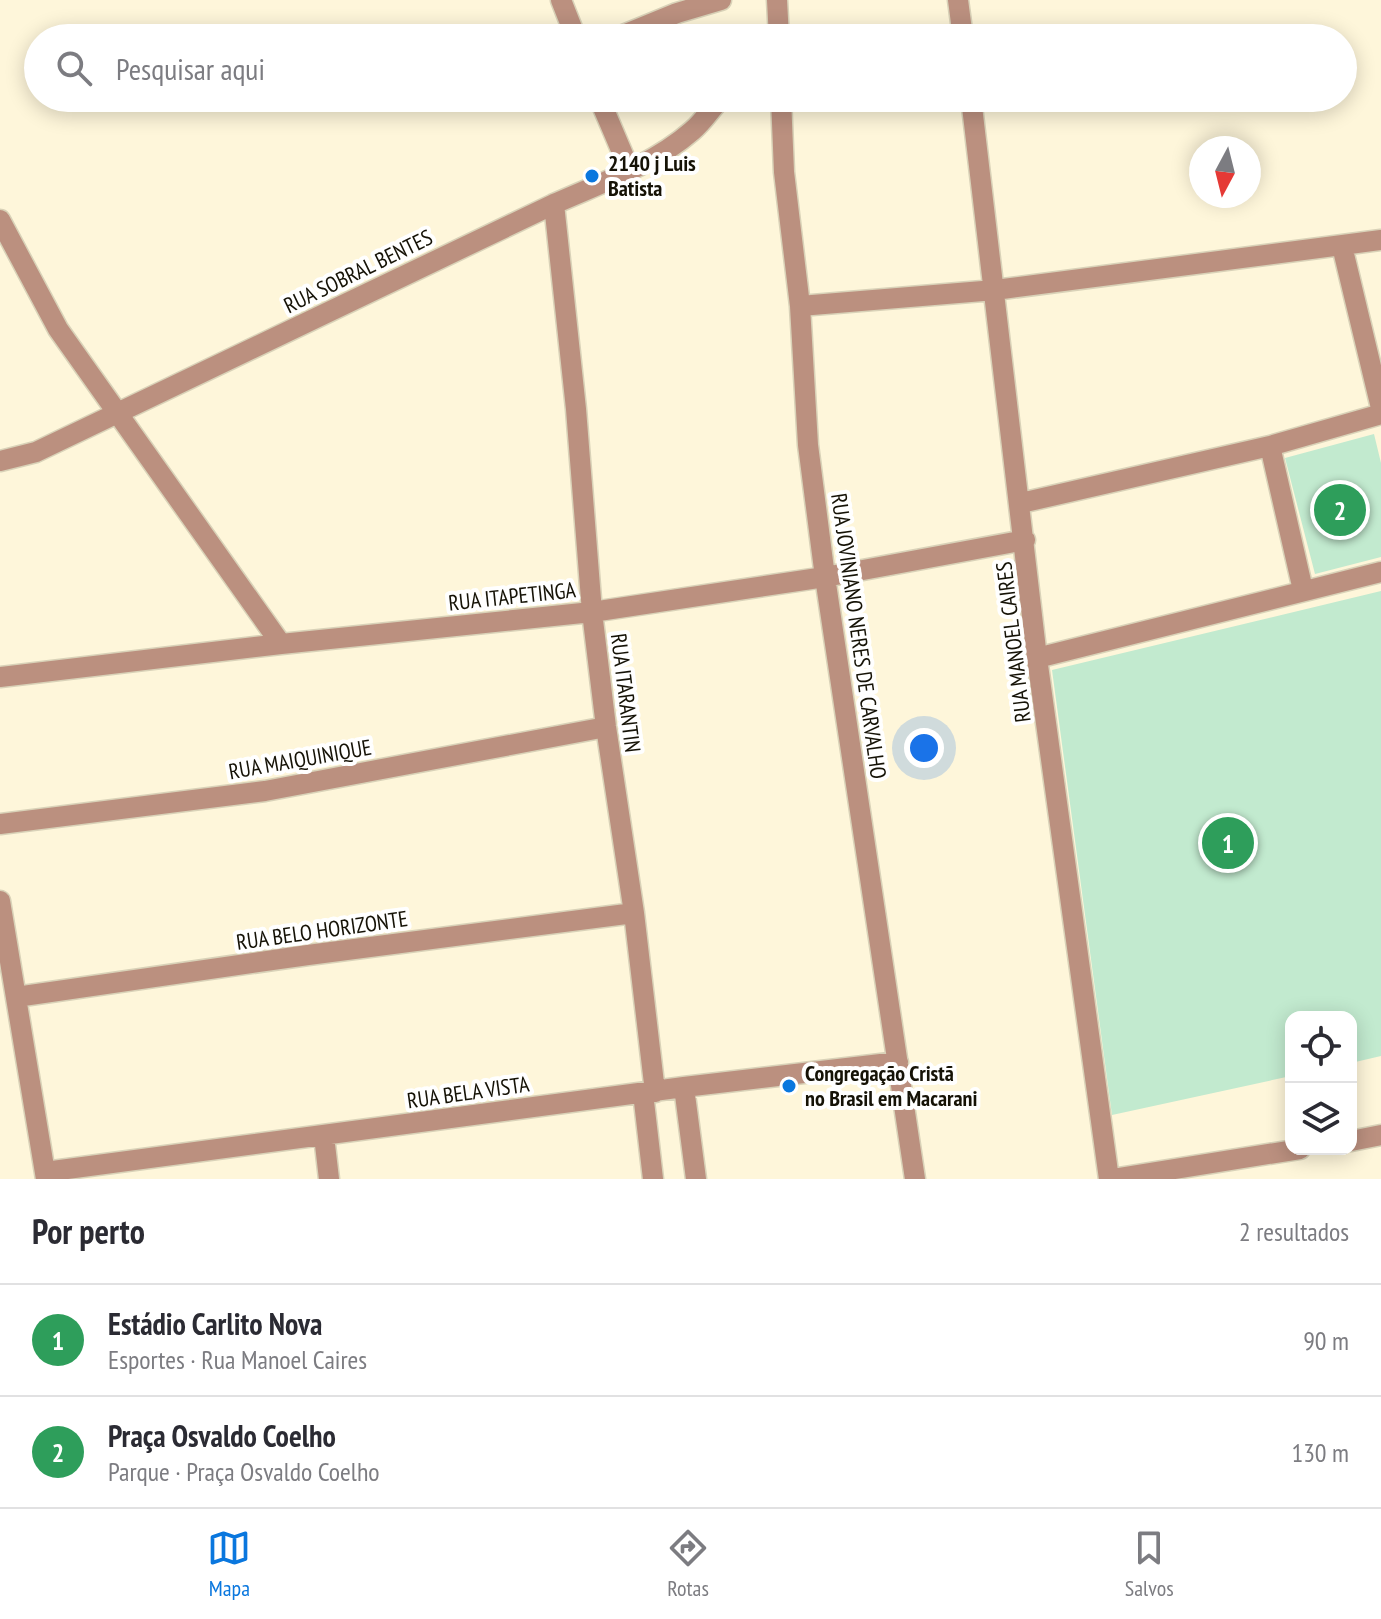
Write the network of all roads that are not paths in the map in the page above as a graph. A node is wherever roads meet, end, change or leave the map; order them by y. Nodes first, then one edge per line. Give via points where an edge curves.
1 (561, 0) edge
2 (721, 0) edge
3 (958, 0) edge
4 (570, 24) edge
5 (650, 24) edge
6 (961, 24) edge
7 (605, 112) edge
8 (709, 112) edge
9 (782, 112) edge
10 (973, 112) edge
11 (630, 171) junction
12 (554, 204) junction
13 (0, 220) edge
14 (1381, 240) edge
15 (1342, 246) junction
16 (995, 290) junction
17 (800, 306) junction
18 (1381, 411) edge
19 (119, 412) junction
20 (1270, 446) junction
21 (0, 461) edge
22 (1021, 503) junction
23 (1025, 540) junction
24 (1381, 572) edge
25 (825, 577) junction
26 (1303, 590) junction
27 (592, 612) junction
28 (281, 644) junction
29 (1037, 658) junction
30 (0, 677) edge
31 (606, 727) junction
32 (0, 824) edge
33 (0, 901) edge
34 (634, 913) junction
35 (16, 997) junction
36 (898, 1062) junction
37 (684, 1087) junction
38 (649, 1092) junction
39 (1381, 1135) edge
40 (324, 1136) junction
41 (1357, 1140) edge
42 (1285, 1151) edge
43 (45, 1176) edge
44 (329, 1179) edge
45 (653, 1179) edge
46 (696, 1179) edge
47 (915, 1179) edge
48 (1110, 1179) edge

1 - 4 street
2 - 5 street
3 - 6 street
7 - 11 street
8 - 11 street, RUA SOBRAL BENTES via 694,130
9 - 17 street, RUA JOVINIANO NERES DE CARVALHO
10 - 16 street, RUA MANOEL CAIRES
11 - 12 street, RUA SOBRAL BENTES
12 - 19 street, RUA SOBRAL BENTES
12 - 27 street, RUA ITARANTIN
13 - 19 street via 58,329
14 - 15 street
15 - 16 street
15 - 18 street
16 - 17 street
16 - 22 street, RUA MANOEL CAIRES
17 - 25 street, RUA JOVINIANO NERES DE CARVALHO via 808,445
18 - 20 street
19 - 21 street, RUA SOBRAL BENTES via 36,452
19 - 28 street
20 - 22 street
20 - 26 street
22 - 23 street, RUA MANOEL CAIRES
23 - 25 street, RUA ITAPETINGA
23 - 29 street, RUA MANOEL CAIRES
24 - 26 street
25 - 27 street, RUA ITAPETINGA
25 - 36 street, RUA JOVINIANO NERES DE CARVALHO
26 - 29 street
27 - 28 street, RUA ITAPETINGA
27 - 31 street, RUA ITARANTIN
28 - 30 street, RUA ITAPETINGA
29 - 48 street, RUA MANOEL CAIRES
31 - 32 street, RUA MAIQUINIQUE via 265,791
31 - 34 street, RUA ITARANTIN
33 - 35 street
34 - 35 street, RUA BELO HORIZONTE
34 - 38 street, RUA ITARANTIN
35 - 43 street
36 - 37 street, RUA BELA VISTA
36 - 47 street, RUA JOVINIANO NERES DE CARVALHO
37 - 38 street, RUA BELA VISTA
37 - 46 street
38 - 40 street, RUA BELA VISTA
38 - 45 street, RUA ITARANTIN
39 - 41 street
40 - 43 street, RUA BELA VISTA
40 - 44 street
42 - 48 street

